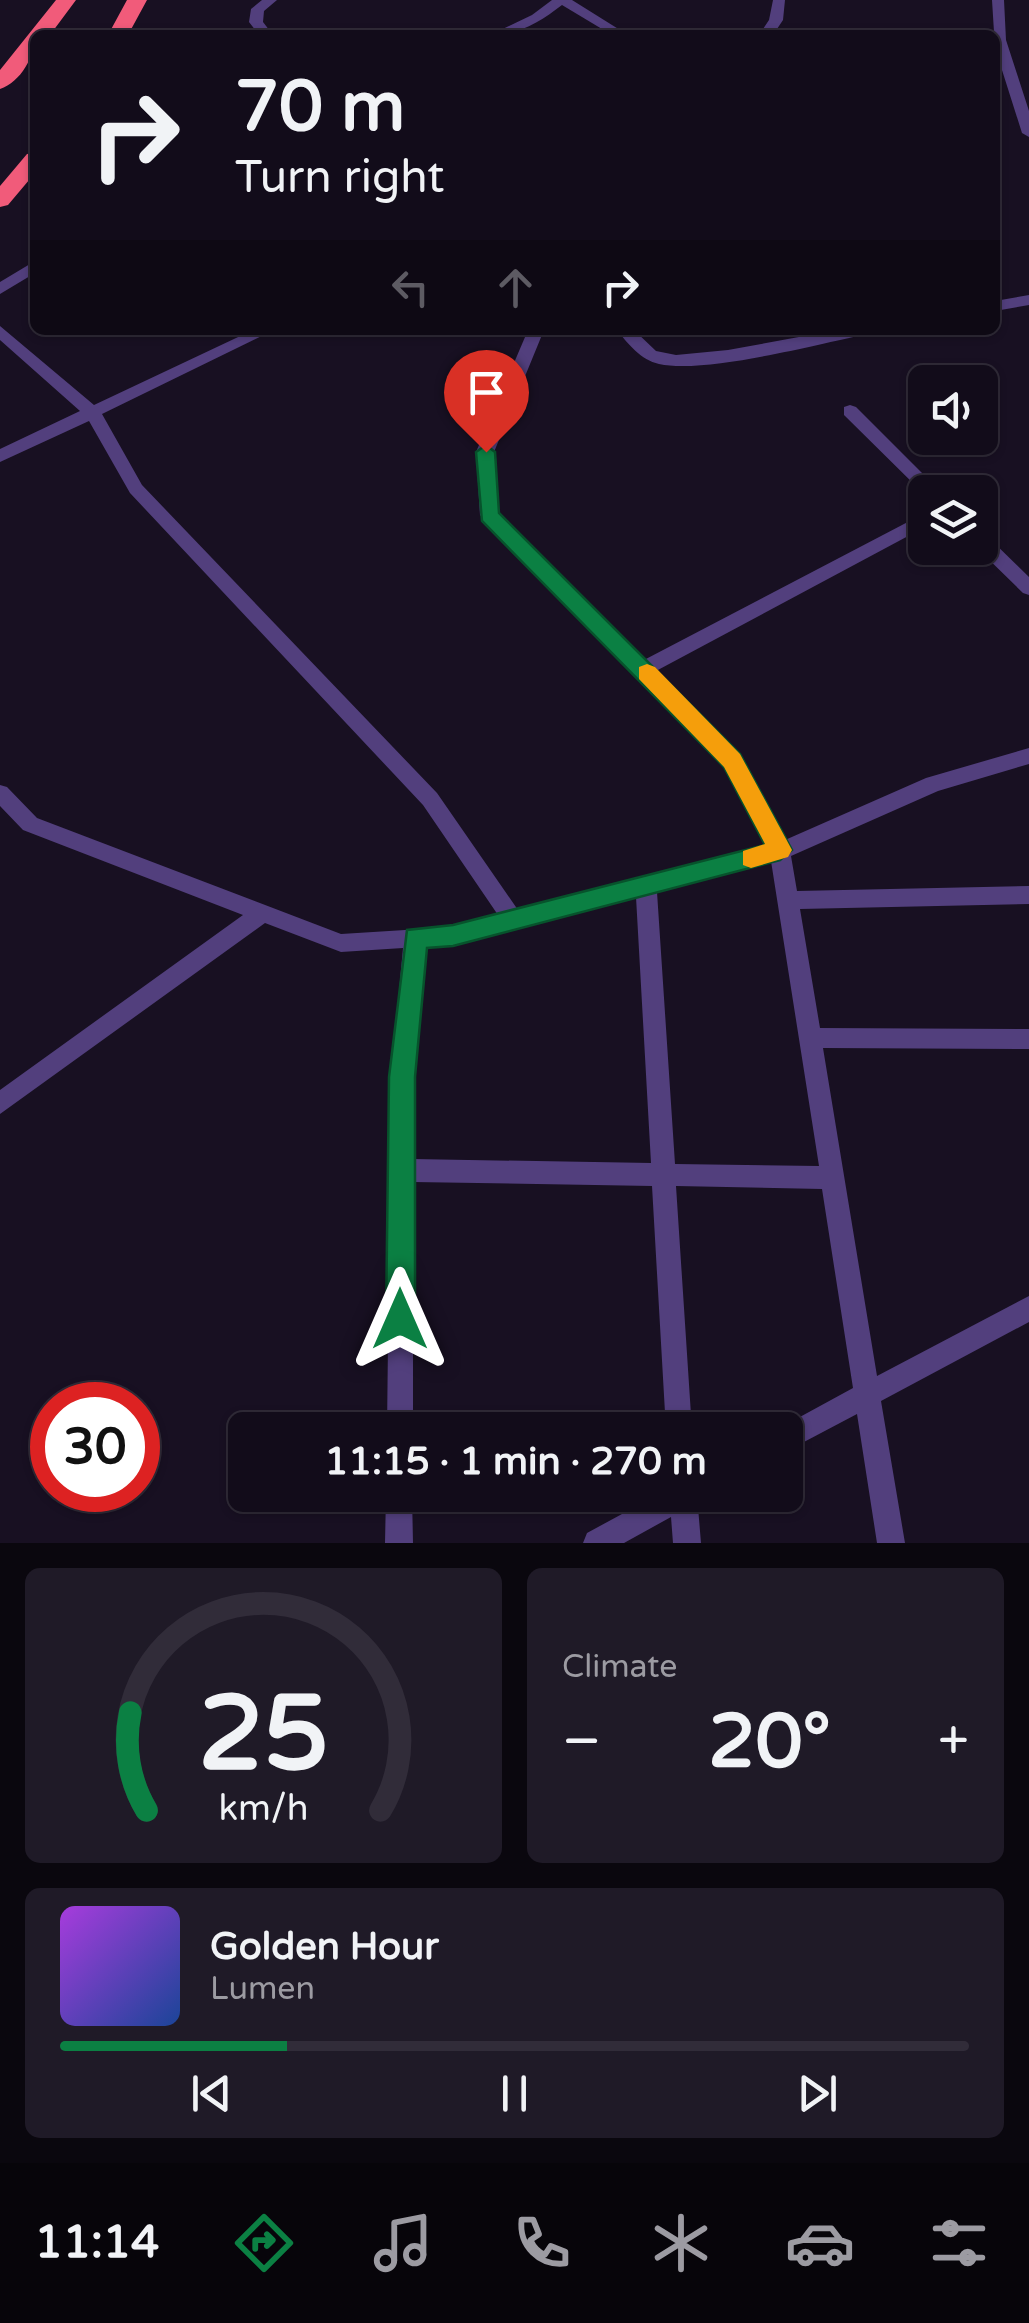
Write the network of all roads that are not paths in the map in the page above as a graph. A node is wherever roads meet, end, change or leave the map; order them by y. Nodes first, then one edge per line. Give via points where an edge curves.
1 (66, 0) edge
2 (137, 0) edge
3 (271, 0) edge
4 (561, 0) edge
5 (780, 0) edge
6 (998, 0) edge
7 (44, 30) edge
8 (121, 30) edge
9 (262, 30) edge
10 (509, 30) edge
11 (612, 30) edge
12 (769, 30) edge
13 (999, 30) edge
14 (1000, 43) edge
15 (30, 48) edge
16 (0, 83) edge
17 (1029, 133) edge
18 (30, 165) edge
19 (0, 200) edge
20 (30, 269) edge
21 (0, 289) edge
22 (1029, 300) edge
23 (1000, 305) edge
24 (0, 332) edge
25 (256, 335) edge
26 (534, 335) edge
27 (629, 335) edge
28 (835, 335) edge
29 (850, 411) dead end
30 (94, 414) junction
31 (0, 456) edge
32 (915, 475) edge
33 (908, 528) edge
34 (998, 556) edge
35 (1026, 582) edge
36 (643, 669) junction
37 (1029, 756) edge
38 (0, 793) edge
39 (780, 850) junction
40 (646, 883) junction
41 (1029, 895) edge
42 (787, 900) junction
43 (260, 914) junction
44 (512, 920) junction
45 (415, 938) junction
46 (809, 1038) junction
47 (1029, 1039) edge
48 (0, 1103) edge
49 (402, 1170) junction
50 (664, 1178) junction
51 (832, 1178) junction
52 (1029, 1308) edge
53 (866, 1393) junction
54 (400, 1412) edge
55 (678, 1412) edge
56 (803, 1428) edge
57 (399, 1512) edge
58 (653, 1512) edge
59 (684, 1512) edge
60 (399, 1543) edge
61 (597, 1543) edge
62 (687, 1543) edge
63 (891, 1543) edge

1 - 7 highway
2 - 8 highway
3 - 9 street via 258,9
4 - 10 street
4 - 11 street
5 - 12 street
6 - 13 street
14 - 17 street
15 - 16 highway
18 - 19 highway
20 - 21 street
22 - 23 street
24 - 30 street
25 - 30 street
26 - 36 street via 486,452 489,516
27 - 28 street via 663,360
29 - 32 street
30 - 31 street
30 - 44 street via 136,489 430,798
33 - 36 street
34 - 35 street
36 - 39 street via 732,760
37 - 39 street via 933,784
38 - 43 street via 30,824
39 - 40 street
39 - 42 street
40 - 44 street
40 - 50 street
41 - 42 street
42 - 46 street
43 - 45 street via 341,943
43 - 48 street
44 - 45 street
45 - 49 street via 402,1077
46 - 47 street
46 - 51 street
49 - 50 street
49 - 54 street
50 - 51 street
50 - 55 street
51 - 53 street
52 - 53 street
53 - 56 street
53 - 63 street
57 - 60 street
58 - 61 street
59 - 62 street

